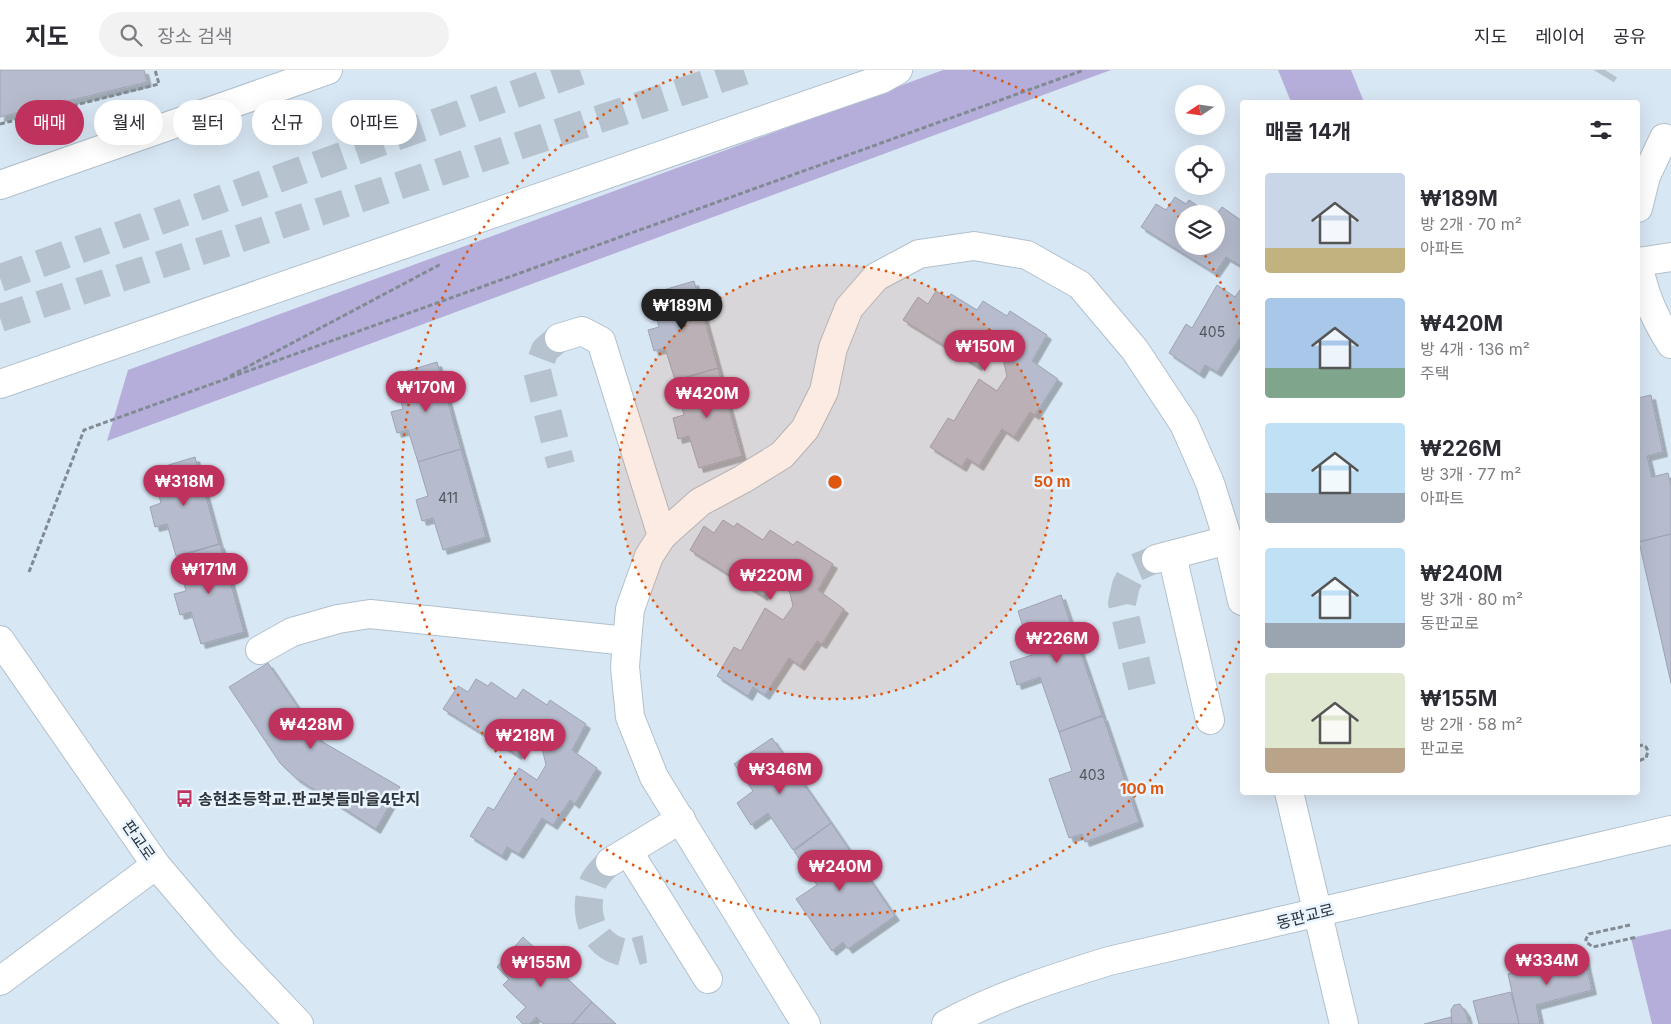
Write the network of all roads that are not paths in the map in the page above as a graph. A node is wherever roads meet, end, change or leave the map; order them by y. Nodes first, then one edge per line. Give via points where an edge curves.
1 (328, 70) edge
2 (898, 70) edge
3 (1664, 138) dead end
4 (0, 185) edge
5 (1640, 200) edge
6 (1671, 257) edge
7 (1640, 261) edge
8 (1640, 274) edge
9 (559, 338) tunnel mouth
10 (1671, 344) edge
11 (0, 384) edge
12 (662, 536) junction
13 (1228, 540) junction
14 (1240, 592) edge
15 (0, 640) edge
16 (627, 640) junction
17 (260, 650) dead end
18 (1210, 720) dead end
19 (1290, 795) edge
20 (681, 819) junction
21 (1671, 830) edge
22 (156, 864) junction
23 (1318, 912) junction
24 (708, 979) dead end
25 (0, 981) edge
26 (299, 1024) edge
27 (806, 1024) edge
28 (946, 1024) edge
29 (1344, 1024) edge

1 - 4 main road
2 - 11 main road via 882,79
3 - 5 main road via 1646,176
6 - 7 main road
8 - 10 main road via 1651,309
9 - 12 main road via 582,331 601,341
12 - 13 main road via 700,502 782,455 805,428 824,391 833,348 849,308 876,277 919,254 974,246 1027,255 1080,285 1135,350 1184,424 1210,483
12 - 16 main road via 649,556 630,609
13 - 14 main road
13 - 18 main road via 1164,557
15 - 22 main road, 판교로
16 - 17 main road via 370,614 292,632
16 - 20 main road via 625,667 630,717 654,776
19 - 23 main road
20 - 24 main road via 619,856
20 - 27 main road
21 - 23 main road, 동판교로
22 - 25 main road
22 - 26 main road, 판교로 via 226,947
23 - 28 main road, 동판교로 via 1072,972 1012,994
23 - 29 main road

